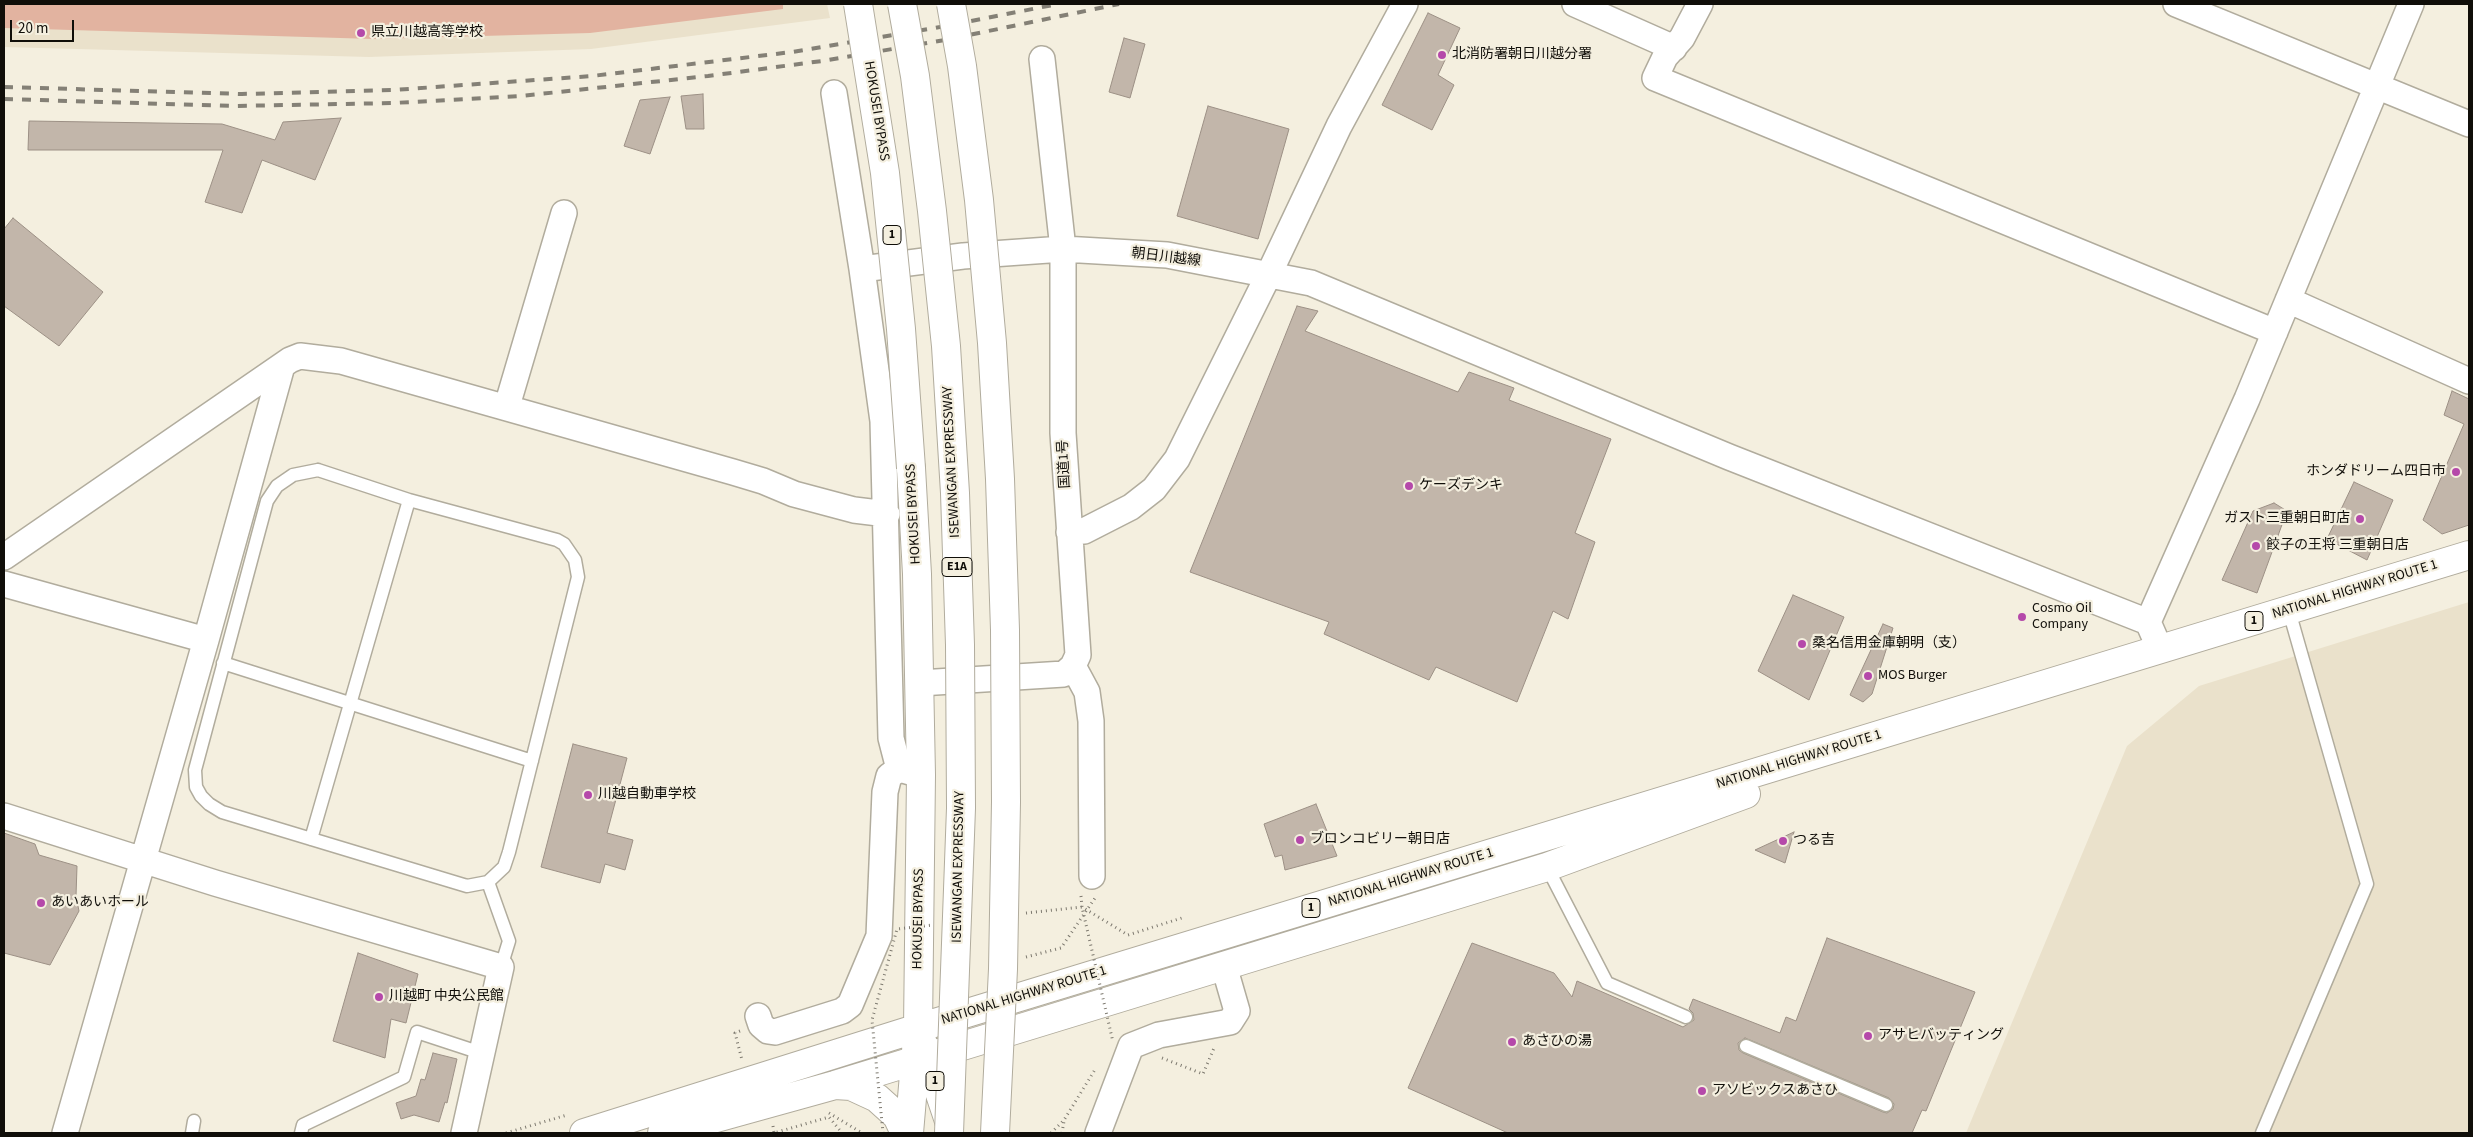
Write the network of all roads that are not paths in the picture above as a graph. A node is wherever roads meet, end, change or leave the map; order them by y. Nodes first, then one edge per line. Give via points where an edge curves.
1 (858, 4) edge
2 (902, 4) edge
3 (951, 4) edge
4 (1405, 4) edge
5 (1575, 4) edge
6 (1700, 4) edge
7 (2176, 4) edge
8 (2411, 4) edge
9 (1674, 48) junction
10 (1042, 59) dead end
11 (2377, 86) junction
12 (834, 93) dead end
13 (2469, 124) edge
14 (564, 213) dead end
15 (1063, 249) junction
16 (862, 269) junction
17 (1269, 274) junction
18 (2288, 300) junction
19 (2275, 332) junction
20 (282, 366) junction
21 (2469, 381) edge
22 (506, 406) junction
23 (409, 500) junction
24 (887, 514) junction
25 (1069, 532) junction
26 (5, 554) edge
27 (2469, 555) edge
28 (4, 584) edge
29 (2289, 611) junction
30 (2148, 622) junction
31 (206, 640) junction
32 (2160, 649) junction
33 (223, 663) junction
34 (1073, 666) junction
35 (920, 683) junction
36 (2039, 687) junction
37 (352, 703) junction
38 (532, 760) junction
39 (910, 772) junction
40 (4, 816) edge
41 (312, 839) junction
42 (142, 859) junction
43 (1547, 867) junction
44 (1092, 876) dead end
45 (488, 882) junction
46 (1224, 966) junction
47 (501, 967) junction
48 (1686, 1017) dead end
49 (759, 1020) road end
50 (918, 1028) junction
51 (1746, 1046) dead end
52 (481, 1053) junction
53 (922, 1059) junction
54 (835, 1085) junction
55 (1886, 1105) dead end
56 (578, 1123) edge
57 (65, 1133) edge
58 (301, 1133) edge
59 (464, 1133) edge
60 (662, 1133) edge
61 (905, 1133) edge
62 (909, 1133) edge
63 (951, 1133) edge
64 (995, 1133) edge
65 (1098, 1133) edge
66 (2262, 1133) edge

1 - 35 highway, HOKUSEI BYPASS / 1, bridge via 885,174 901,329 911,468
2 - 63 highway, ISEWANGAN EXPRESSWAY / E1A, bridge via 915,76 932,211 946,346 955,492 961,808
3 - 64 highway, bridge via 979,200 1000,479 1006,802 1003,969
4 - 17 street via 1339,126
5 - 9 street
6 - 9 street
7 - 11 street
8 - 11 street
9 - 19 street via 1665,57 1655,78
10 - 15 street, 国道1号
11 - 13 street
11 - 18 street
12 - 16 street, 1
14 - 22 street
15 - 16 street, 1 via 963,256
15 - 17 street, 朝日川越線 via 1167,255
15 - 25 street, 国道1号 via 1064,433
16 - 24 street, 1 via 883,421
17 - 25 street via 1167,475 1131,507 1084,531
17 - 30 street, 朝日川越線 via 1311,283 1729,457
18 - 19 street
18 - 21 street
19 - 30 street
20 - 22 street via 300,356 341,361
20 - 26 street
20 - 31 street
22 - 24 street via 748,476 794,494 854,510
23 - 33 lane via 318,470 293,475 277,486 267,501
23 - 37 lane
23 - 38 lane via 557,540 564,544 575,560 578,577
24 - 39 street, 1 via 892,738
25 - 34 street, 国道1号 via 1078,643 1078,655
27 - 29 highway, NATIONAL HIGHWAY ROUTE 1 / 1
28 - 31 street
29 - 32 highway, NATIONAL HIGHWAY ROUTE 1 / 1
29 - 66 lane via 2367,884
30 - 32 street
31 - 42 street
32 - 36 highway, NATIONAL HIGHWAY ROUTE 1 / 1
33 - 37 lane
33 - 41 lane via 195,770 196,787 201,796 222,812
34 - 35 street via 1064,674 1052,676
34 - 44 street via 1087,692 1092,721
35 - 39 highway, HOKUSEI BYPASS / 1
36 - 43 highway, NATIONAL HIGHWAY ROUTE 1 / 1
36 - 50 highway, NATIONAL HIGHWAY ROUTE 1 / 1
37 - 38 lane
37 - 41 lane
38 - 45 lane via 504,866
39 - 49 street via 889,776 885,792 879,936 850,1005 842,1012 775,1032 768,1031
39 - 50 highway, HOKUSEI BYPASS / 1
40 - 42 street
41 - 45 lane via 467,886
42 - 47 street
42 - 57 street
43 - 46 highway, NATIONAL HIGHWAY ROUTE 1 / 1
43 - 48 lane via 1607,983
45 - 47 lane via 509,941
46 - 53 highway, NATIONAL HIGHWAY ROUTE 1 / 1
46 - 65 street via 1237,1011 1230,1022 1159,1035 1131,1046
47 - 52 street
50 - 53 highway, HOKUSEI BYPASS / 1
50 - 56 highway, NATIONAL HIGHWAY ROUTE 1 / 1
51 - 55 lane
52 - 58 lane via 417,1032 404,1077 303,1125
52 - 59 street
53 - 54 highway, NATIONAL HIGHWAY ROUTE 1 / 1
53 - 62 highway, HOKUSEI BYPASS / 1
53 - 63 highway, HOKUSEI BYPASS / 1
54 - 60 highway, NATIONAL HIGHWAY ROUTE 1 / 1
54 - 61 highway via 850,1086 877,1098 897,1116

